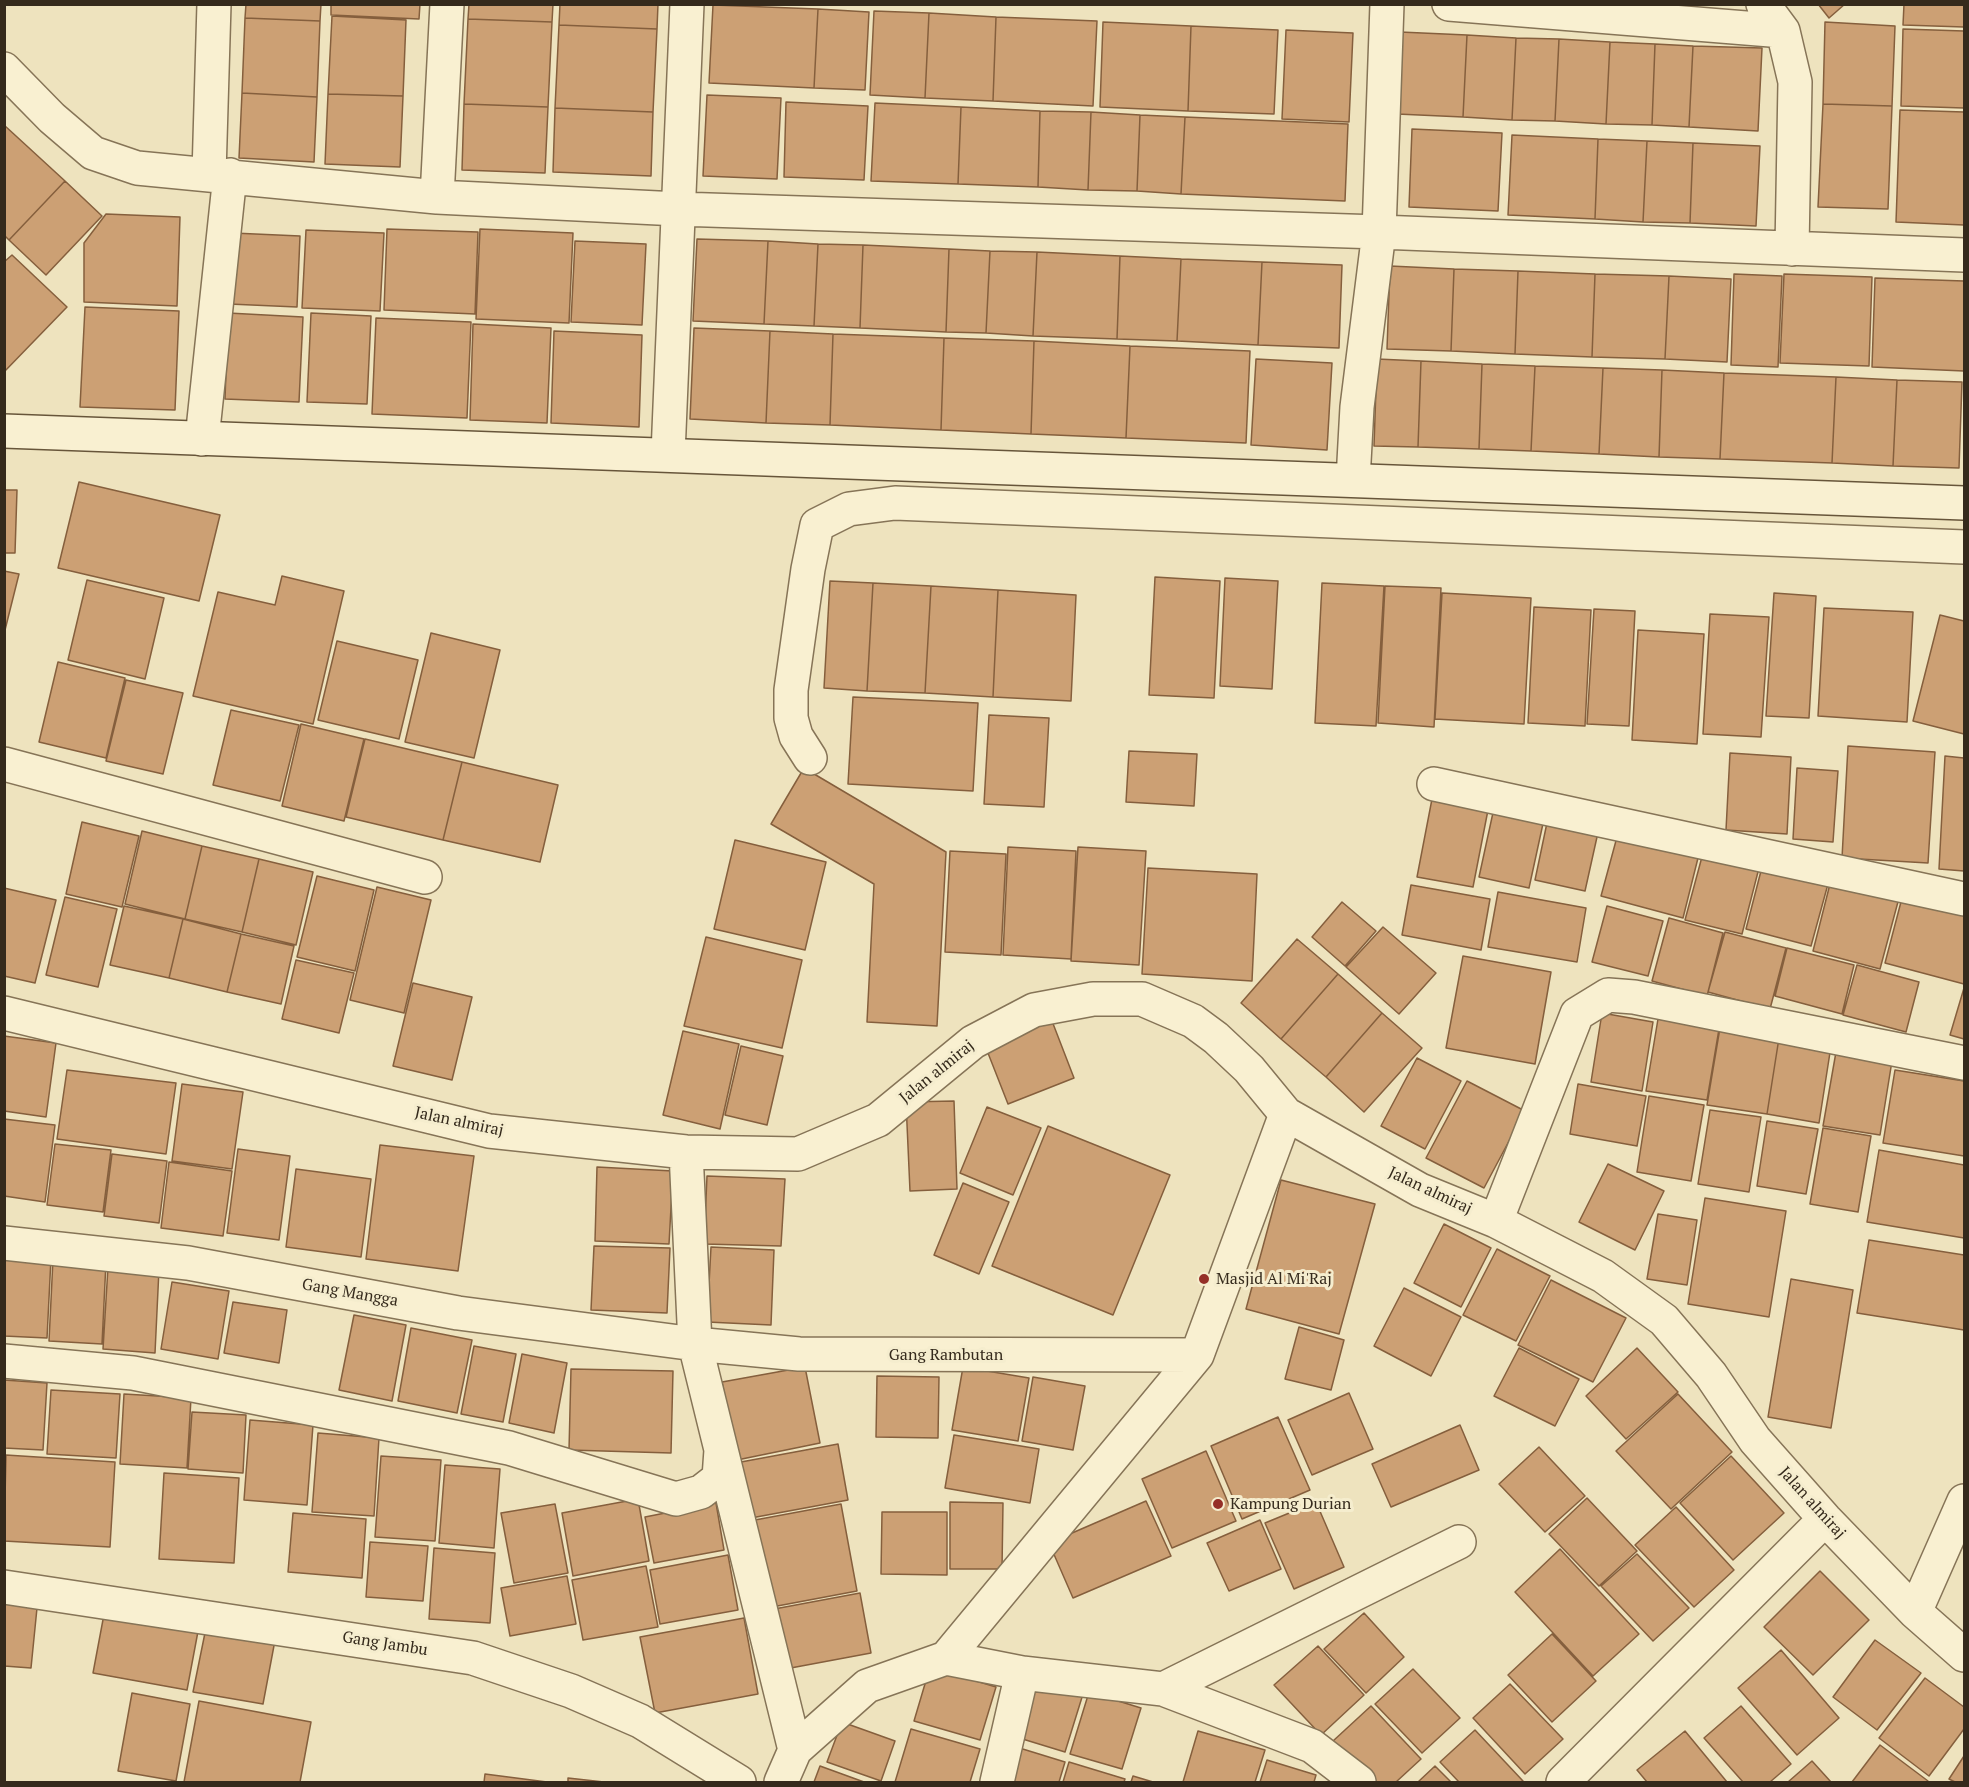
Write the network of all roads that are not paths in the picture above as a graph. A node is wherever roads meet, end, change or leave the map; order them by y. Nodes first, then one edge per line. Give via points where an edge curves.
1 (214, 4) edge
2 (447, 4) edge
3 (687, 4) edge
4 (1387, 4) edge
5 (1449, 4) edge
6 (1763, 4) edge
7 (1783, 31) junction
8 (4, 69) edge
9 (219, 175) junction
10 (437, 197) junction
11 (678, 209) junction
12 (1378, 232) junction
13 (1792, 249) junction
14 (1965, 255) edge
15 (4, 431) edge
16 (202, 439) junction
17 (668, 454) junction
18 (1353, 480) junction
19 (1965, 503) edge
20 (1965, 547) edge
21 (810, 758) dead end
22 (4, 764) edge
23 (1434, 784) dead end
24 (425, 877) dead end
25 (1965, 899) edge
26 (4, 1012) edge
27 (1965, 1063) edge
28 (1286, 1114) junction
29 (686, 1152) junction
30 (1496, 1221) junction
31 (4, 1243) edge
32 (695, 1344) junction
33 (1197, 1355) junction
34 (4, 1361) edge
35 (721, 1450) junction
36 (1965, 1501) edge
37 (1825, 1519) junction
38 (1459, 1542) dead end
39 (4, 1587) edge
40 (1915, 1612) junction
41 (1965, 1655) edge
42 (946, 1658) junction
43 (1022, 1673) junction
44 (1163, 1689) junction
45 (795, 1750) junction
46 (739, 1782) edge
47 (781, 1782) edge
48 (997, 1782) edge
49 (1359, 1782) edge
50 (1563, 1782) edge

1 - 9 street
2 - 10 street
3 - 11 street
4 - 12 street
5 - 7 street
6 - 7 street
7 - 13 street via 1795,82
8 - 9 street via 93,153 137,168
9 - 10 street
9 - 16 street
10 - 11 street
11 - 12 street
11 - 17 street
12 - 13 street
12 - 18 street
13 - 14 street
15 - 16 street
16 - 17 street
17 - 18 street
18 - 19 street
20 - 21 street via 895,503 849,509 818,525 808,569 791,690 791,718 796,736
22 - 24 street
23 - 25 street
26 - 29 street, Jalan almiraj via 489,1131
27 - 30 street via 1608,995 1577,1014
28 - 29 street, Jalan almiraj via 1249,1069 1193,1022 1142,999 1093,999 1034,1010 973,1042 878,1120 798,1154
28 - 30 street, Jalan almiraj via 1420,1190
28 - 33 street
29 - 32 street
30 - 37 street, Jalan almiraj via 1603,1276 1664,1320 1711,1375 1755,1440
31 - 32 street, Gang Mangga via 188,1263 458,1313
32 - 33 street, Gang Rambutan via 799,1354
32 - 35 street
33 - 42 street
34 - 35 street via 133,1373 509,1448 676,1499 701,1492 718,1478
35 - 45 street
36 - 40 street
37 - 40 street, Jalan almiraj
37 - 50 street
38 - 44 street
39 - 46 street, Gang Jambu via 473,1658 571,1691 640,1721
40 - 41 street, Jalan almiraj
42 - 43 street
42 - 45 street via 867,1686
43 - 44 street
43 - 48 street
44 - 49 street via 1312,1746
45 - 47 street

